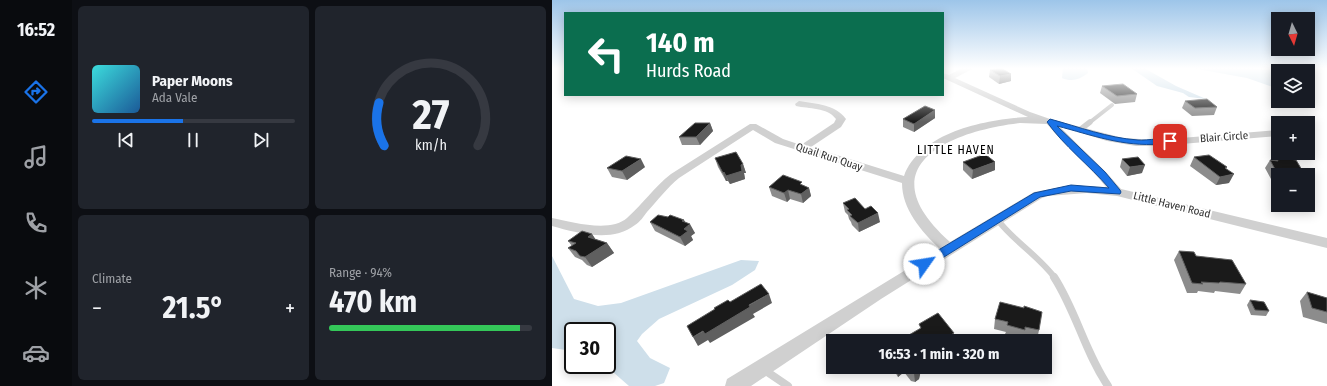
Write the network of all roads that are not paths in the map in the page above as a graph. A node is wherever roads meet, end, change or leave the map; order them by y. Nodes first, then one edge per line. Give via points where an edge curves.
1 (967, 86) edge
2 (799, 104) dead end
3 (1112, 105) dead end
4 (1050, 122) junction
5 (1081, 129) junction
6 (1271, 134) edge
7 (803, 148) junction
8 (908, 181) junction
9 (1117, 192) junction
10 (997, 219) junction
11 (552, 222) edge
12 (1327, 243) edge
13 (949, 249) junction
14 (762, 368) junction
15 (734, 386) edge
16 (788, 386) edge
17 (1108, 386) edge

1 - 4 street
2 - 7 street via 830,110 841,119 838,125
3 - 5 lane
4 - 5 street, Blair Circle
4 - 8 street via 1002,122 955,135 923,154 913,166
4 - 9 street
5 - 6 street, Blair Circle via 1124,141 1144,143
7 - 8 street, Quail Run Quay
7 - 11 street, Quail Run Quay via 779,141 753,126 675,176 631,222 624,226 585,229
8 - 13 street via 910,198 917,213 926,227
9 - 10 street, Little Haven Road via 1087,188 1056,190 1038,195
9 - 12 street, Little Haven Road
10 - 13 street, Little Haven Road
10 - 17 lane via 1010,235 1038,257 1055,278 1069,304 1090,357
13 - 14 street, Little Haven Road
14 - 15 street, Little Haven Road
14 - 16 lane

